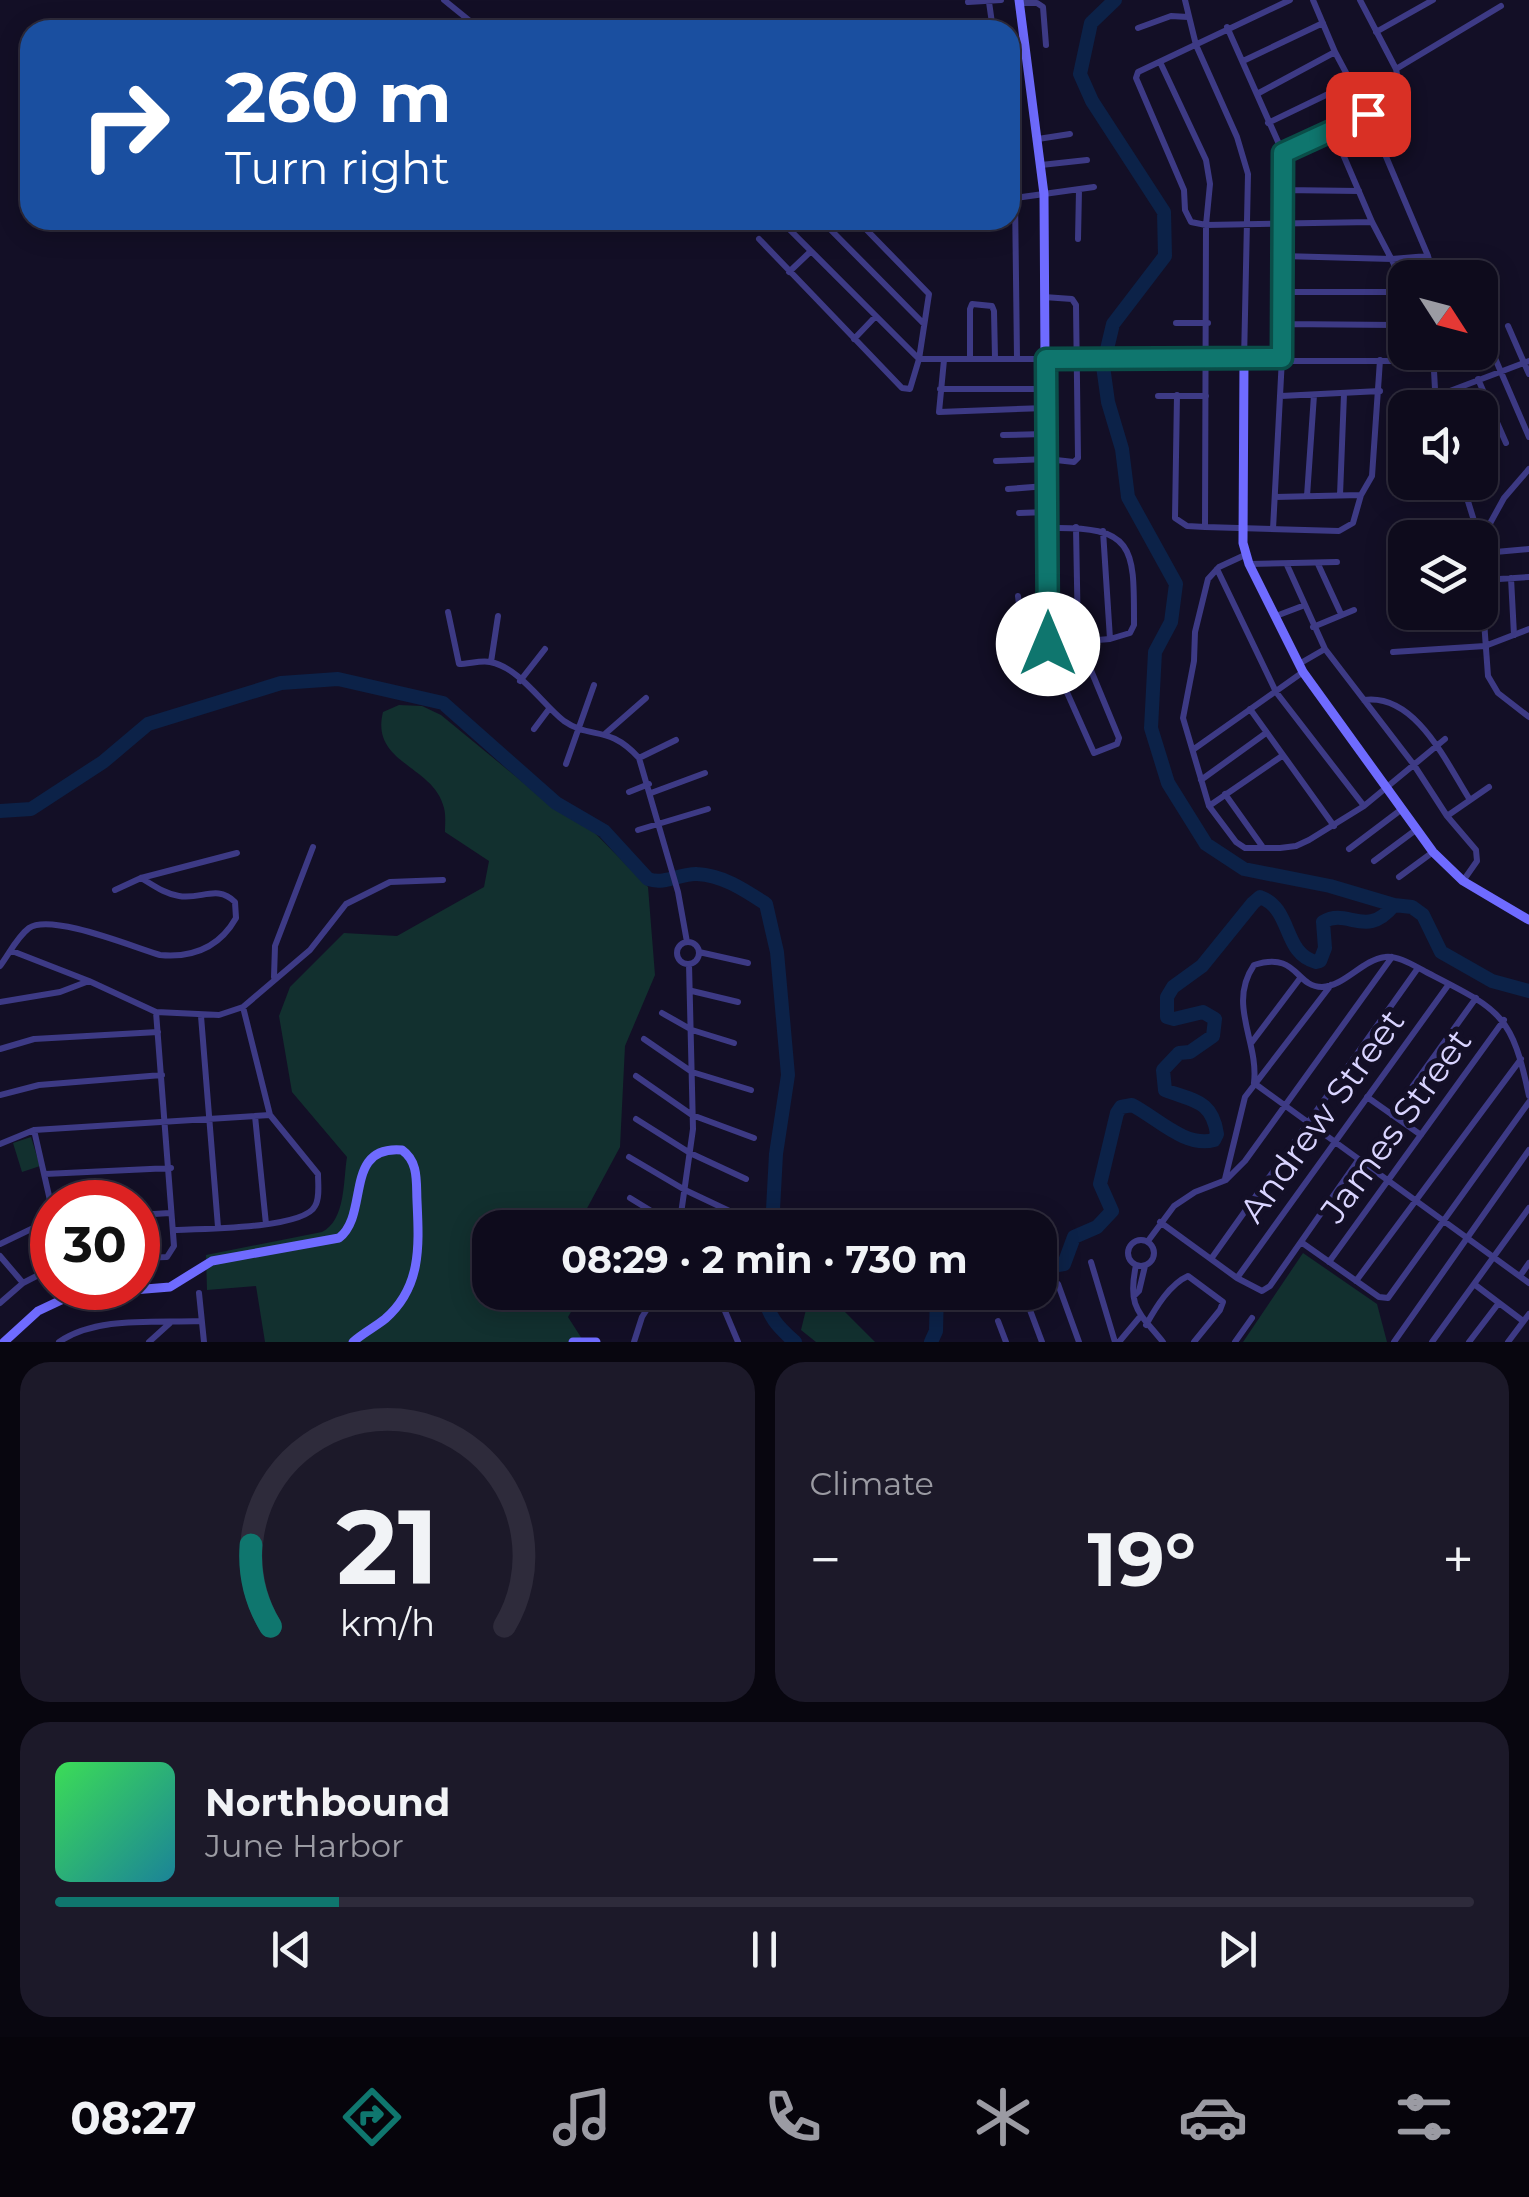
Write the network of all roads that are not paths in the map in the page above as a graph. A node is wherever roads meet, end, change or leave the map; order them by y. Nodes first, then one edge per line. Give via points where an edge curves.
1 (444, 0) edge
2 (1001, 0) edge
3 (1185, 0) edge
4 (1290, 0) edge
5 (1313, 0) edge
6 (1360, 0) edge
7 (1433, 0) edge
8 (1019, 1) edge
9 (968, 2) edge
10 (990, 2) edge
11 (1501, 6) dead end
12 (1188, 17) junction
13 (469, 20) edge
14 (1322, 23) junction
15 (1227, 27) junction
16 (1138, 28) dead end
17 (1376, 32) junction
18 (1046, 45) dead end
19 (1196, 45) junction
20 (1335, 52) junction
21 (1243, 60) junction
22 (1160, 62) junction
23 (1396, 69) junction
24 (1351, 83) junction
25 (1256, 94) junction
26 (1368, 114) junction
27 (1268, 123) junction
28 (1334, 131) junction
29 (1070, 134) dead end
30 (1038, 139) junction
31 (1283, 153) junction
32 (1087, 160) dead end
33 (1041, 165) junction
34 (1094, 187) dead end
35 (1079, 190) junction
36 (1282, 190) junction
37 (1359, 191) junction
38 (1044, 194) junction
39 (1020, 197) edge
40 (1372, 222) junction
41 (1245, 224) junction
42 (1206, 225) junction
43 (1283, 225) junction
44 (789, 230) edge
45 (832, 230) edge
46 (867, 230) edge
47 (1016, 230) edge
48 (758, 239) dead end
49 (1078, 239) dead end
50 (810, 252) junction
51 (1282, 256) junction
52 (1428, 256) junction
53 (1392, 259) junction
54 (1429, 260) edge
55 (788, 272) junction
56 (1282, 292) junction
57 (1388, 292) edge
58 (1044, 297) junction
59 (875, 317) junction
60 (924, 324) junction
61 (1176, 324) dead end
62 (1208, 324) junction
63 (1282, 324) junction
64 (1388, 325) edge
65 (1508, 326) dead end
66 (854, 338) junction
67 (1081, 357) junction
68 (995, 358) junction
69 (1018, 358) junction
70 (1282, 358) junction
71 (919, 359) junction
72 (970, 359) junction
73 (1046, 359) junction
74 (1208, 359) junction
75 (944, 360) junction
76 (1244, 360) junction
77 (1380, 360) junction
78 (1388, 360) edge
79 (1527, 362) edge
80 (1499, 371) junction
81 (1529, 374) edge
82 (1478, 379) junction
83 (940, 389) junction
84 (1046, 389) junction
85 (1451, 390) edge
86 (1480, 390) edge
87 (1380, 391) junction
88 (1344, 394) junction
89 (1177, 395) junction
90 (1314, 395) junction
91 (1158, 396) dead end
92 (1206, 396) junction
93 (1281, 396) junction
94 (1046, 408) junction
95 (1498, 428) edge
96 (1045, 434) junction
97 (1003, 435) dead end
98 (1529, 437) edge
99 (1506, 443) dead end
100 (1046, 459) junction
101 (996, 461) dead end
102 (1529, 469) edge
103 (1046, 486) junction
104 (1008, 489) dead end
105 (1361, 495) junction
106 (1308, 496) junction
107 (1340, 496) junction
108 (1275, 497) junction
109 (1048, 512) junction
110 (1019, 513) dead end
111 (1492, 520) edge
112 (1076, 527) junction
113 (1049, 528) junction
114 (1206, 528) junction
115 (1242, 528) junction
116 (1273, 530) junction
117 (1102, 531) junction
118 (1529, 549) edge
119 (1498, 552) edge
120 (1247, 560) junction
121 (1337, 562) dead end
122 (1318, 564) junction
123 (1288, 566) junction
124 (1217, 569) junction
125 (1529, 577) edge
126 (1511, 578) junction
127 (1498, 579) edge
128 (1018, 596) dead end
129 (1304, 605) junction
130 (1354, 610) dead end
131 (448, 612) dead end
132 (1341, 614) junction
133 (498, 616) dead end
134 (1276, 616) junction
135 (1048, 624) junction
136 (1313, 627) junction
137 (1529, 629) edge
138 (1484, 630) edge
139 (1514, 635) junction
140 (1110, 638) junction
141 (1078, 639) junction
142 (1048, 644) junction
143 (1485, 646) junction
144 (546, 649) dead end
145 (1325, 649) junction
146 (1394, 652) dead end
147 (491, 662) junction
148 (1300, 668) junction
149 (520, 681) junction
150 (594, 685) dead end
151 (1276, 692) junction
152 (646, 698) dead end
153 (1364, 700) junction
154 (549, 709) junction
155 (1250, 709) junction
156 (1529, 717) edge
157 (578, 728) junction
158 (534, 729) dead end
159 (606, 733) junction
160 (1266, 733) junction
161 (676, 740) dead end
162 (1445, 740) dead end
163 (1436, 746) junction
164 (1194, 749) junction
165 (1282, 756) junction
166 (640, 758) junction
167 (566, 764) dead end
168 (1414, 765) junction
169 (704, 773) dead end
170 (1200, 780) junction
171 (649, 784) junction
172 (1387, 787) junction
173 (1488, 787) dead end
174 (629, 792) dead end
175 (651, 793) junction
176 (1225, 794) junction
177 (1470, 800) junction
178 (1208, 806) junction
179 (1364, 806) junction
180 (1403, 808) junction
181 (708, 809) dead end
182 (1447, 816) junction
183 (658, 826) junction
184 (1334, 826) junction
185 (638, 830) dead end
186 (1417, 830) junction
187 (313, 846) dead end
188 (1262, 846) junction
189 (1349, 848) dead end
190 (1433, 852) junction
191 (237, 853) dead end
192 (1374, 861) dead end
193 (1399, 877) dead end
194 (142, 878) junction
195 (443, 880) dead end
196 (1463, 881) junction
197 (115, 890) dead end
198 (1529, 920) edge
199 (687, 942) junction
200 (12, 951) junction
201 (699, 952) junction
202 (1392, 957) junction
203 (748, 963) dead end
204 (689, 964) junction
205 (0, 966) edge
206 (1418, 968) junction
207 (1301, 977) junction
208 (274, 979) junction
209 (89, 981) junction
210 (1449, 984) junction
211 (1331, 985) junction
212 (692, 991) junction
213 (1476, 998) junction
214 (0, 1002) edge
215 (738, 1002) dead end
216 (244, 1007) junction
217 (156, 1012) junction
218 (662, 1013) dead end
219 (201, 1016) junction
220 (1504, 1020) junction
221 (692, 1030) junction
222 (158, 1032) junction
223 (644, 1040) dead end
224 (1252, 1042) junction
225 (734, 1043) dead end
226 (0, 1049) edge
227 (1521, 1059) junction
228 (692, 1072) junction
229 (162, 1076) junction
230 (636, 1076) dead end
231 (1254, 1084) junction
232 (751, 1090) dead end
233 (0, 1095) edge
234 (1366, 1097) junction
235 (1529, 1099) edge
236 (1285, 1106) junction
237 (270, 1114) junction
238 (692, 1115) junction
239 (1392, 1115) junction
240 (211, 1116) junction
241 (255, 1116) junction
242 (636, 1119) dead end
243 (164, 1121) junction
244 (1308, 1123) junction
245 (34, 1130) junction
246 (1421, 1135) junction
247 (754, 1138) dead end
248 (1334, 1141) junction
249 (0, 1144) edge
250 (1232, 1150) junction
251 (1529, 1150) edge
252 (690, 1153) junction
253 (629, 1156) dead end
254 (1359, 1159) junction
255 (1246, 1160) junction
256 (171, 1168) junction
257 (44, 1174) junction
258 (746, 1179) dead end
259 (45, 1180) edge
260 (1226, 1180) junction
261 (1388, 1180) junction
262 (685, 1190) junction
263 (630, 1198) dead end
264 (1416, 1200) junction
265 (1529, 1208) edge
266 (650, 1210) edge
267 (682, 1210) edge
268 (727, 1210) edge
269 (170, 1213) junction
270 (160, 1214) edge
271 (1442, 1219) junction
272 (1160, 1222) junction
273 (266, 1224) junction
274 (218, 1227) junction
275 (30, 1230) edge
276 (173, 1230) junction
277 (1466, 1237) junction
278 (1148, 1241) junction
279 (1301, 1242) junction
280 (0, 1244) edge
281 (0, 1256) edge
282 (160, 1256) edge
283 (1494, 1257) junction
284 (1211, 1260) junction
285 (1092, 1262) dead end
286 (1329, 1262) junction
287 (1529, 1263) edge
288 (1140, 1266) junction
289 (1520, 1276) junction
290 (1237, 1278) junction
291 (30, 1280) edge
292 (1356, 1281) junction
293 (1529, 1282) edge
294 (22, 1284) junction
295 (1058, 1284) dead end
296 (1474, 1284) junction
297 (199, 1293) dead end
298 (0, 1303) edge
299 (1498, 1304) junction
300 (646, 1310) edge
301 (725, 1310) edge
302 (1030, 1310) dead end
303 (1526, 1317) edge
304 (1252, 1318) dead end
305 (200, 1321) junction
306 (998, 1321) dead end
307 (1142, 1321) junction
308 (171, 1322) junction
309 (4, 1342) edge
310 (60, 1342) edge
311 (149, 1342) edge
312 (204, 1342) edge
313 (353, 1342) edge
314 (574, 1342) edge
315 (596, 1342) edge
316 (634, 1342) edge
317 (738, 1342) edge
318 (1006, 1342) edge
319 (1042, 1342) edge
320 (1079, 1342) edge
321 (1117, 1342) edge
322 (1163, 1342) edge
323 (1194, 1342) edge
324 (1234, 1342) edge
325 (1394, 1342) edge
326 (1432, 1342) edge
327 (1469, 1342) edge
328 (1508, 1342) edge

1 - 13 street
2 - 10 street
3 - 12 street
4 - 15 street
5 - 14 street
6 - 17 street
7 - 17 street
8 - 18 street via 1043,7
8 - 30 street
9 - 10 street
11 - 23 street
12 - 16 street
12 - 19 street
14 - 20 street
14 - 21 street
15 - 19 street
15 - 21 street
17 - 23 street
19 - 22 street
19 - 41 street via 1244,155
20 - 24 street
20 - 25 street
21 - 25 street
22 - 42 street via 1206,160
22 - 42 street via 1136,78 1184,190 1187,216
23 - 26 street via 1397,89
24 - 26 street
24 - 27 street
25 - 27 street
26 - 28 street
26 - 52 street
27 - 31 street
28 - 31 street
28 - 37 street
29 - 30 street
30 - 33 street
31 - 36 street
32 - 33 street
33 - 38 street
34 - 35 street
35 - 38 street
35 - 49 street
36 - 37 street
36 - 43 street
37 - 40 street
38 - 39 street
38 - 58 street
40 - 43 street
40 - 53 street
41 - 42 street
41 - 43 street
41 - 76 street
42 - 62 street
43 - 51 street
44 - 50 street
45 - 60 street
46 - 60 street via 928,292
47 - 69 street
48 - 55 street
50 - 55 street
50 - 59 street
51 - 53 street
51 - 56 street
52 - 53 street
52 - 54 street
55 - 66 street
56 - 57 street
56 - 63 street
58 - 67 street via 1074,301
58 - 73 street
59 - 66 street
59 - 71 street
60 - 71 street
61 - 62 street
62 - 74 street
63 - 64 street
63 - 70 street
65 - 79 street
66 - 71 street via 906,390
67 - 73 street
67 - 74 street
67 - 100 street via 1078,458
68 - 69 street
68 - 72 street
68 - 72 street via 992,306 972,304
69 - 73 street
70 - 76 street
70 - 77 street
70 - 93 street
71 - 75 street
72 - 75 street
73 - 84 street
74 - 76 street
74 - 92 street
75 - 83 street
76 - 115 street
77 - 78 street
77 - 87 street
79 - 80 street
79 - 81 street
80 - 82 street
80 - 98 street
82 - 85 street
82 - 86 street
83 - 84 street
83 - 94 street via 941,413
84 - 94 street
87 - 88 street
87 - 105 street via 1372,476
88 - 90 street
88 - 107 street
89 - 91 street
89 - 92 street
89 - 114 street via 1175,518
90 - 93 street
90 - 106 street
92 - 114 street
93 - 108 street
94 - 96 street
95 - 99 street
96 - 97 street
96 - 100 street
100 - 101 street
100 - 103 street
102 - 111 street
103 - 104 street
103 - 109 street
105 - 107 street
105 - 116 street via 1347,529
106 - 107 street
106 - 108 street
108 - 116 street
109 - 110 street
109 - 113 street
112 - 113 street
112 - 117 street
112 - 141 street
113 - 135 street
114 - 115 street
115 - 116 street
115 - 120 street
117 - 140 street
117 - 140 street via 1133,562 1134,624 1130,633
118 - 119 street
120 - 123 street
120 - 124 street
120 - 134 street
121 - 122 street
122 - 123 street
122 - 132 street
123 - 129 street
124 - 151 street
124 - 164 street via 1200,605 1186,698 1184,718
125 - 126 street
126 - 127 street
126 - 139 street
128 - 135 street via 1021,621
129 - 134 street
129 - 136 street
130 - 132 street
131 - 147 street via 459,664
132 - 136 street
133 - 147 street
134 - 148 street
135 - 142 street
136 - 145 street
137 - 139 street
138 - 143 street
139 - 143 street
140 - 141 street
141 - 142 street
141 - 142 street via 1119,738 1096,753
143 - 146 street
143 - 156 street via 1498,693
144 - 149 street
145 - 148 street
145 - 153 street
147 - 149 street
148 - 151 street
148 - 172 street
149 - 154 street
150 - 157 street
151 - 155 street
151 - 179 street
152 - 159 street
153 - 163 street via 1384,700 1409,714
153 - 168 street
154 - 157 street
154 - 158 street
155 - 160 street
155 - 164 street
157 - 159 street
157 - 167 street
159 - 166 street
160 - 165 street
160 - 170 street
161 - 166 street
162 - 163 street
163 - 168 street
163 - 177 street
164 - 170 street
165 - 176 street
165 - 184 street
166 - 171 street
168 - 172 street
168 - 182 street
169 - 175 street
170 - 178 street
171 - 174 street
171 - 175 street
172 - 179 street
172 - 180 street
173 - 177 street
175 - 183 street
176 - 178 street
176 - 188 street
177 - 182 street
178 - 188 street via 1242,847
179 - 184 street
180 - 186 street
180 - 189 street
181 - 183 street
182 - 196 street via 1478,855
183 - 185 street
183 - 199 street
184 - 188 street via 1296,846
186 - 190 street
186 - 192 street
187 - 208 street via 275,946
190 - 193 street
190 - 196 street
191 - 194 street
194 - 197 street
194 - 200 street via 181,897 228,895 236,918 205,950 176,957 45,923 30,928
195 - 208 street via 390,882 346,904 310,950
196 - 198 street
199 - 201 street
199 - 204 street via 676,954
200 - 205 street
200 - 209 street
201 - 203 street
201 - 204 street
202 - 206 street
202 - 211 street
202 - 236 street
204 - 212 street
206 - 210 street
206 - 244 street
207 - 211 street
207 - 224 street
207 - 224 street via 1282,964 1250,968 1240,1010
208 - 216 street
209 - 214 street
209 - 217 street
210 - 213 street
210 - 234 street, Andrew Street
211 - 231 street
212 - 215 street
212 - 221 street
213 - 220 street
213 - 239 street
216 - 219 street
216 - 237 street
217 - 219 street
217 - 222 street
218 - 221 street
219 - 240 street
220 - 227 street
220 - 246 street, James Street
221 - 225 street
221 - 228 street
222 - 226 street via 34,1039
222 - 229 street
223 - 228 street
224 - 231 street
227 - 235 street
227 - 264 street
228 - 232 street
228 - 238 street
229 - 233 street via 39,1085
229 - 243 street
230 - 238 street
231 - 236 street
231 - 250 street
234 - 239 street
234 - 248 street, Andrew Street
235 - 271 street
236 - 244 street
236 - 255 street
237 - 241 street
237 - 273 street via 318,1178 314,1208
238 - 247 street
238 - 252 street
239 - 246 street
240 - 241 street
240 - 243 street
240 - 274 street
241 - 273 street
242 - 252 street
243 - 245 street
243 - 256 street
244 - 248 street
244 - 284 street
245 - 249 street
245 - 257 street
246 - 261 street, James Street
248 - 254 street
248 - 290 street, Andrew Street
250 - 255 street
250 - 260 street
251 - 277 street
252 - 258 street
252 - 262 street
253 - 262 street
254 - 261 street
254 - 279 street
255 - 260 street
256 - 257 street
256 - 269 street
257 - 259 street
260 - 272 street via 1184,1198
261 - 264 street
261 - 286 street, James Street
262 - 267 street
262 - 268 street
263 - 266 street
264 - 271 street
264 - 292 street
265 - 283 street
269 - 270 street
269 - 276 street
271 - 277 street
271 - 292 street via 1388,1298
272 - 278 street
272 - 284 street
273 - 274 street
274 - 276 street
275 - 280 street
276 - 282 street via 174,1251
277 - 283 street
277 - 325 street
278 - 288 street via 1152,1261
278 - 288 street via 1129,1247 1130,1260
279 - 286 street
279 - 290 street via 1262,1291
281 - 294 street
283 - 289 street
283 - 296 street
284 - 290 street
285 - 321 street
286 - 292 street
287 - 289 street
288 - 307 street via 1131,1290
289 - 293 street
291 - 294 street
294 - 298 street
295 - 320 street
296 - 299 street
296 - 326 street
297 - 305 street
299 - 303 street
299 - 327 street
300 - 316 street
301 - 317 street
302 - 319 street
303 - 328 street
304 - 324 street
305 - 308 street
305 - 312 street
306 - 318 street
307 - 321 street
307 - 322 street
307 - 323 street via 1188,1276 1223,1302
308 - 310 street via 97,1326
308 - 311 street
309 - 313 street via 38,1311 72,1295 170,1287 212,1260 339,1238 350,1225 372,1157 402,1150 416,1177 418,1268 386,1318
314 - 315 street

